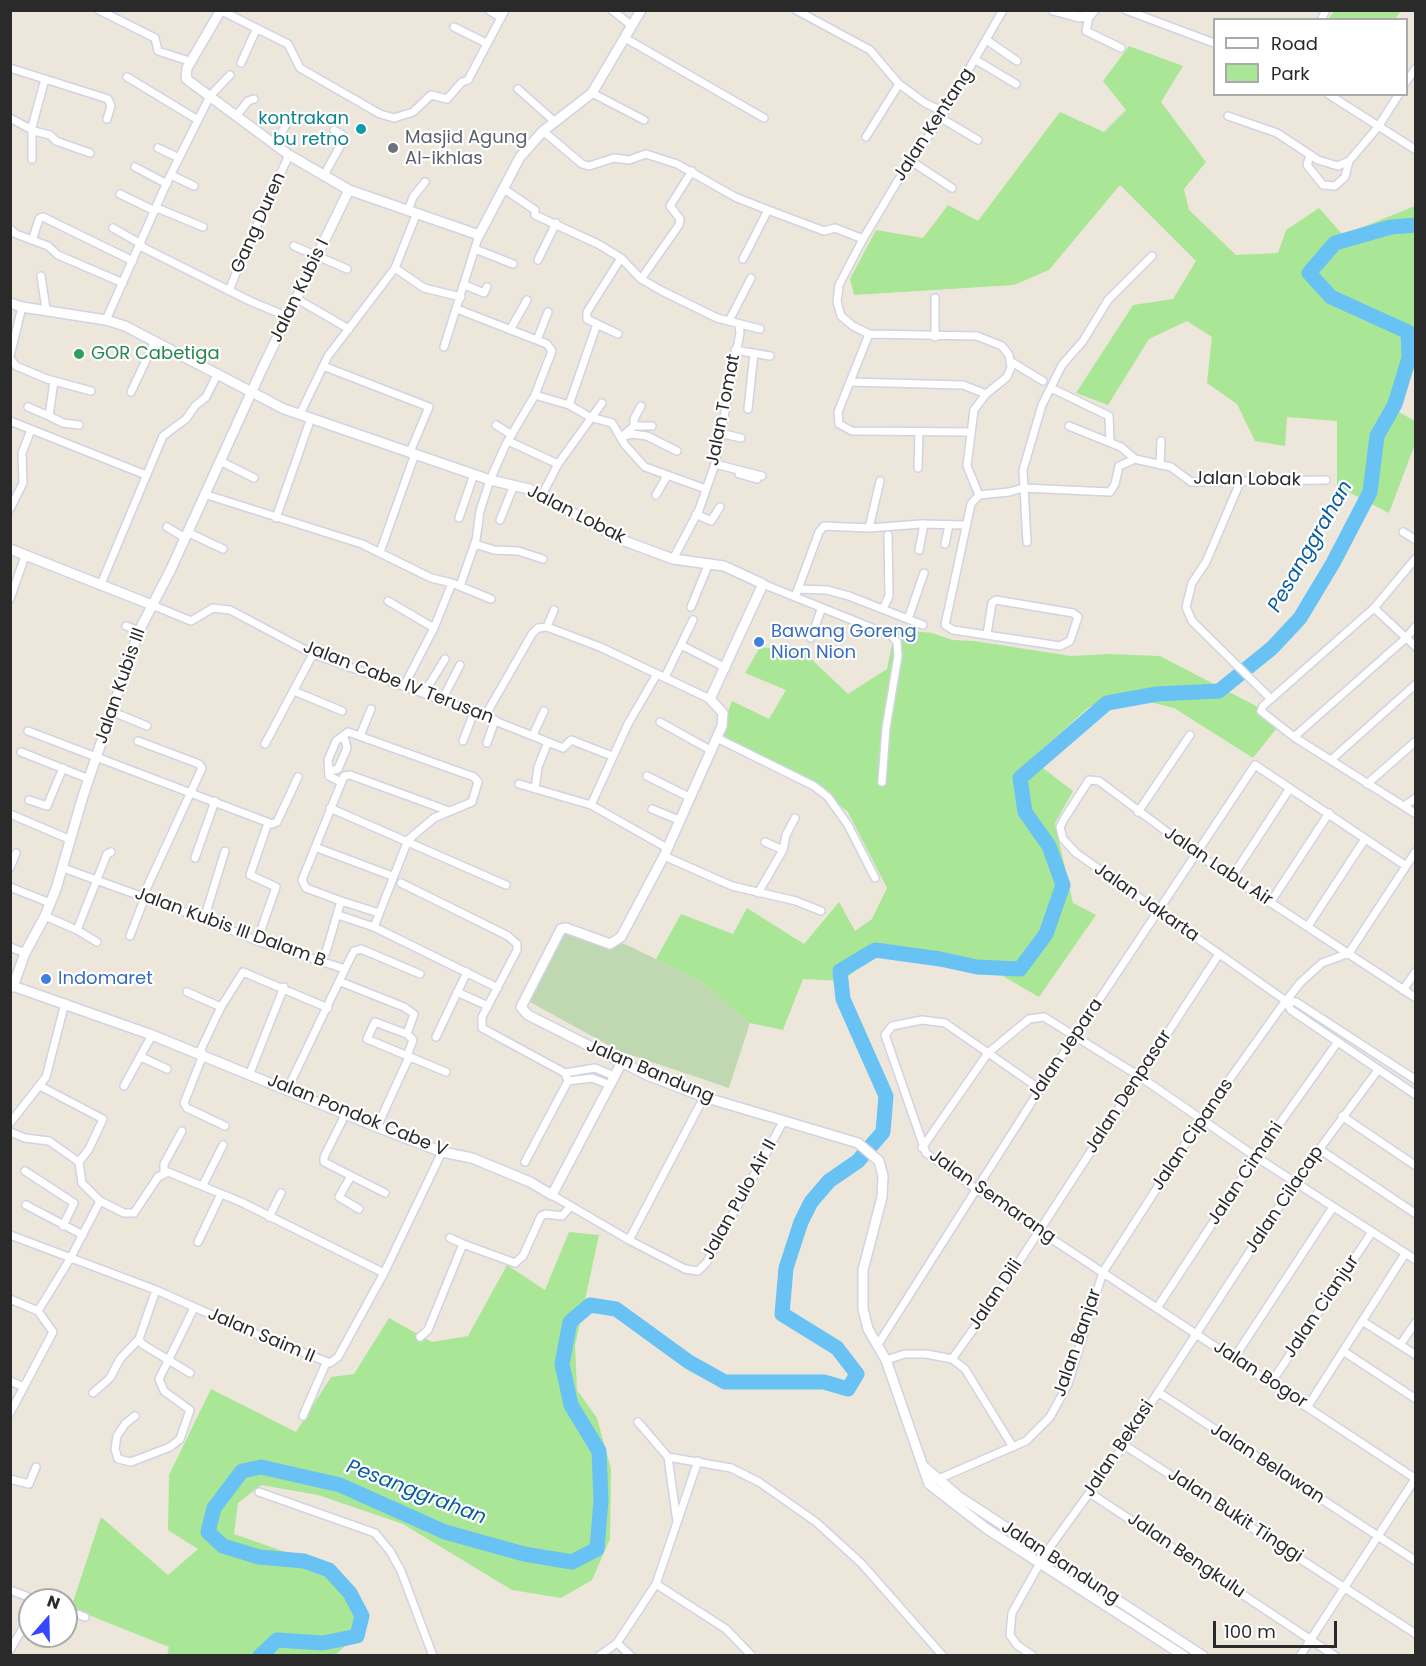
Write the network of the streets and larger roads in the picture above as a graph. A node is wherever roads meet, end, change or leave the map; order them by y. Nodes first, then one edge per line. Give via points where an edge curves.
1 (99, 10) edge
2 (612, 10) edge
3 (641, 10) edge
4 (796, 10) edge
5 (1003, 10) edge
6 (1053, 10) edge
7 (1126, 10) edge
8 (220, 11) edge
9 (490, 11) edge
10 (1092, 13) edge
11 (502, 14) edge
12 (632, 26) junction
13 (454, 27) dead end
14 (256, 30) junction
15 (626, 38) junction
16 (988, 40) junction
17 (1213, 42) edge
18 (486, 43) junction
19 (1121, 48) dead end
20 (976, 60) junction
21 (1017, 61) dead end
22 (192, 62) junction
23 (241, 63) dead end
24 (10, 68) edge
25 (230, 75) dead end
26 (127, 77) dead end
27 (45, 79) junction
28 (899, 84) junction
29 (1016, 84) dead end
30 (519, 89) dead end
31 (592, 93) junction
32 (210, 96) junction
33 (1331, 96) edge
34 (1398, 96) edge
35 (254, 99) dead end
36 (237, 115) junction
37 (943, 115) junction
38 (1228, 116) dead end
39 (10, 118) edge
40 (107, 118) dead end
41 (290, 118) dead end
42 (764, 118) dead end
43 (198, 120) junction
44 (644, 120) dead end
45 (554, 121) junction
46 (1378, 127) junction
47 (34, 130) junction
48 (334, 130) dead end
49 (543, 131) junction
50 (866, 137) dead end
51 (978, 140) dead end
52 (274, 145) junction
53 (158, 148) dead end
54 (1416, 150) edge
55 (90, 153) dead end
56 (289, 155) junction
57 (1310, 155) junction
58 (179, 158) junction
59 (32, 159) dead end
60 (911, 161) junction
61 (1349, 161) junction
62 (135, 167) dead end
63 (692, 171) junction
64 (171, 175) junction
65 (324, 175) junction
66 (425, 182) dead end
67 (167, 184) junction
68 (194, 186) dead end
69 (952, 188) dead end
70 (349, 189) junction
71 (504, 189) junction
72 (120, 194) dead end
73 (156, 209) junction
74 (768, 210) junction
75 (412, 213) junction
76 (556, 223) junction
77 (203, 227) dead end
78 (113, 228) dead end
79 (10, 229) edge
80 (479, 236) junction
81 (33, 238) junction
82 (862, 239) junction
83 (140, 245) junction
84 (294, 246) dead end
85 (475, 249) junction
86 (318, 256) junction
87 (1152, 256) dead end
88 (621, 258) junction
89 (743, 259) dead end
90 (538, 260) dead end
91 (133, 261) junction
92 (513, 264) dead end
93 (395, 268) junction
94 (347, 269) dead end
95 (41, 276) dead end
96 (751, 278) dead end
97 (641, 279) junction
98 (123, 283) junction
99 (465, 285) junction
100 (487, 287) dead end
101 (230, 291) junction
102 (461, 297) junction
103 (935, 298) dead end
104 (297, 299) junction
105 (527, 300) dead end
106 (10, 303) edge
107 (22, 307) junction
108 (46, 309) junction
109 (457, 309) junction
110 (548, 312) dead end
111 (288, 317) junction
112 (106, 320) junction
113 (729, 321) junction
114 (597, 324) junction
115 (739, 325) junction
116 (349, 329) junction
117 (760, 329) dead end
118 (510, 330) junction
119 (618, 334) dead end
120 (869, 334) junction
121 (935, 337) junction
122 (537, 340) junction
123 (155, 341) junction
124 (444, 347) dead end
125 (735, 350) junction
126 (754, 353) junction
127 (770, 356) dead end
128 (10, 357) edge
129 (1010, 361) junction
130 (323, 366) junction
131 (218, 373) junction
132 (54, 381) junction
133 (1043, 381) dead end
134 (850, 382) junction
135 (1051, 388) junction
136 (91, 391) dead end
137 (131, 393) dead end
138 (252, 393) junction
139 (986, 394) junction
140 (535, 395) junction
141 (602, 403) dead end
142 (569, 405) junction
143 (641, 406) dead end
144 (28, 407) dead end
145 (748, 409) dead end
146 (300, 414) junction
147 (49, 416) junction
148 (590, 417) junction
149 (311, 418) junction
150 (10, 421) edge
151 (79, 425) dead end
152 (496, 425) dead end
153 (634, 426) junction
154 (652, 426) dead end
155 (1069, 426) dead end
156 (31, 430) junction
157 (919, 432) junction
158 (970, 432) junction
159 (720, 433) junction
160 (622, 437) junction
161 (510, 438) junction
162 (741, 438) dead end
163 (1161, 441) dead end
164 (1110, 442) junction
165 (677, 451) dead end
166 (413, 453) junction
167 (1135, 459) junction
168 (220, 461) junction
169 (558, 464) junction
170 (715, 464) junction
171 (1160, 465) junction
172 (918, 468) dead end
173 (474, 474) junction
174 (146, 475) junction
175 (667, 476) junction
176 (254, 478) dead end
177 (759, 478) dead end
178 (490, 480) junction
179 (1241, 480) junction
180 (1326, 480) dead end
181 (880, 481) dead end
182 (514, 485) junction
183 (1023, 488) junction
184 (706, 489) junction
185 (204, 494) junction
186 (542, 495) junction
187 (656, 495) dead end
188 (979, 495) junction
189 (720, 507) dead end
190 (10, 509) edge
191 (696, 514) junction
192 (276, 518) junction
193 (459, 518) dead end
194 (500, 520) dead end
195 (924, 524) junction
196 (949, 525) junction
197 (965, 525) junction
198 (167, 527) dead end
199 (869, 528) junction
200 (1403, 532) dead end
201 (186, 535) junction
202 (888, 536) dead end
203 (1416, 540) edge
204 (1028, 542) dead end
205 (475, 544) junction
206 (945, 544) dead end
207 (10, 549) edge
208 (223, 549) dead end
209 (919, 550) dead end
210 (380, 552) junction
211 (25, 556) junction
212 (1416, 558) edge
213 (543, 559) dead end
214 (673, 559) junction
215 (709, 563) junction
216 (924, 573) dead end
217 (452, 583) junction
218 (101, 584) junction
219 (762, 584) junction
220 (460, 586) junction
221 (799, 589) junction
222 (795, 597) junction
223 (10, 599) edge
224 (491, 599) dead end
225 (388, 601) dead end
226 (152, 605) junction
227 (691, 607) dead end
228 (1374, 608) junction
229 (883, 609) junction
230 (554, 610) dead end
231 (821, 610) junction
232 (908, 619) junction
233 (693, 620) dead end
234 (923, 625) dead end
235 (126, 626) dead end
236 (1416, 626) edge
237 (547, 627) junction
238 (434, 628) junction
239 (139, 631) junction
240 (987, 634) junction
241 (811, 638) dead end
242 (1406, 638) junction
243 (681, 645) junction
244 (1416, 647) edge
245 (313, 654) junction
246 (446, 659) dead end
247 (460, 665) dead end
248 (726, 668) junction
249 (657, 674) junction
250 (666, 676) junction
251 (1416, 684) edge
252 (404, 686) junction
253 (294, 691) junction
254 (424, 693) junction
255 (710, 699) junction
256 (1271, 699) junction
257 (442, 700) junction
258 (370, 709) dead end
259 (342, 711) dead end
260 (544, 711) dead end
261 (113, 712) junction
262 (474, 712) junction
263 (485, 717) junction
264 (495, 720) junction
265 (660, 722) dead end
266 (147, 726) dead end
267 (28, 730) dead end
268 (534, 735) junction
269 (1190, 735) dead end
270 (344, 736) junction
271 (360, 736) junction
272 (1294, 737) junction
273 (717, 738) junction
274 (138, 741) dead end
275 (463, 741) dead end
276 (548, 741) junction
277 (1416, 741) edge
278 (487, 743) dead end
279 (265, 744) dead end
280 (712, 751) junction
281 (21, 752) dead end
282 (612, 756) junction
283 (96, 758) junction
284 (1331, 760) junction
285 (63, 768) junction
286 (330, 771) junction
287 (647, 776) dead end
288 (298, 777) dead end
289 (88, 779) junction
290 (1089, 780) joint
291 (341, 782) junction
292 (882, 782) dead end
293 (519, 784) dead end
294 (1367, 784) junction
295 (1290, 788) junction
296 (535, 789) junction
297 (191, 793) junction
298 (689, 796) junction
299 (1416, 798) edge
300 (30, 800) dead end
301 (215, 801) junction
302 (591, 805) junction
303 (1404, 806) junction
304 (330, 808) junction
305 (652, 809) dead end
306 (449, 812) junction
307 (1138, 812) junction
308 (1329, 813) junction
309 (10, 814) edge
310 (1416, 814) edge
311 (795, 818) dead end
312 (679, 820) junction
313 (272, 824) junction
314 (1365, 839) junction
315 (71, 840) junction
316 (408, 840) junction
317 (765, 842) dead end
318 (315, 847) junction
319 (783, 850) junction
320 (225, 851) dead end
321 (1416, 851) edge
322 (111, 852) dead end
323 (665, 852) junction
324 (16, 853) dead end
325 (1195, 853) junction
326 (195, 858) dead end
327 (1406, 866) junction
328 (10, 868) edge
329 (63, 868) junction
330 (392, 876) junction
331 (1232, 877) junction
332 (875, 878) dead end
333 (98, 880) junction
334 (401, 883) dead end
335 (506, 885) dead end
336 (10, 888) edge
337 (759, 893) junction
338 (144, 896) junction
339 (341, 901) junction
340 (50, 903) junction
341 (1270, 903) junction
342 (821, 911) dead end
343 (1156, 912) junction
344 (379, 913) junction
345 (338, 915) junction
346 (45, 916) junction
347 (204, 919) junction
348 (1308, 926) junction
349 (374, 927) junction
350 (77, 930) junction
351 (130, 936) dead end
352 (257, 941) junction
353 (97, 942) dead end
354 (10, 947) edge
355 (25, 952) junction
356 (327, 952) dead end
357 (1349, 953) junction
358 (1219, 954) junction
359 (345, 969) junction
360 (1416, 971) edge
361 (467, 972) junction
362 (420, 974) dead end
363 (341, 982) junction
364 (284, 987) junction
365 (498, 988) junction
366 (11, 989) edge
367 (1403, 990) junction
368 (187, 992) dead end
369 (457, 992) junction
370 (1416, 998) edge
371 (1286, 1001) junction
372 (65, 1003) junction
373 (488, 1006) junction
374 (221, 1007) junction
375 (328, 1008) junction
376 (407, 1034) junction
377 (152, 1035) junction
378 (436, 1037) dead end
379 (1076, 1037) junction
380 (1337, 1043) junction
381 (988, 1053) junction
382 (203, 1055) junction
383 (408, 1056) junction
384 (141, 1057) junction
385 (621, 1064) junction
386 (167, 1069) dead end
387 (1378, 1070) junction
388 (446, 1072) dead end
389 (250, 1073) junction
390 (565, 1073) junction
391 (614, 1076) junction
392 (1139, 1076) junction
393 (1416, 1080) edge
394 (568, 1081) junction
395 (609, 1085) junction
396 (40, 1086) junction
397 (124, 1086) dead end
398 (288, 1088) junction
399 (1040, 1089) junction
400 (1416, 1095) edge
401 (704, 1097) junction
402 (346, 1113) junction
403 (1342, 1116) junction
404 (1203, 1118) junction
405 (783, 1120) junction
406 (10, 1123) edge
407 (225, 1126) dead end
408 (377, 1127) junction
409 (182, 1131) dead end
410 (10, 1132) edge
411 (223, 1145) dead end
412 (922, 1148) junction
413 (1319, 1149) junction
414 (442, 1152) junction
415 (1256, 1157) junction
416 (79, 1162) junction
417 (525, 1162) dead end
418 (1416, 1166) edge
419 (25, 1171) dead end
420 (164, 1173) junction
421 (351, 1176) junction
422 (1295, 1182) junction
423 (203, 1185) junction
424 (976, 1189) junction
425 (281, 1193) dead end
426 (386, 1193) dead end
427 (221, 1194) junction
428 (552, 1195) junction
429 (100, 1201) junction
430 (26, 1205) dead end
431 (1333, 1207) junction
432 (570, 1208) junction
433 (359, 1209) dead end
434 (1416, 1214) edge
435 (269, 1217) junction
436 (63, 1226) junction
437 (1038, 1230) junction
438 (1372, 1232) junction
439 (10, 1235) edge
440 (83, 1235) junction
441 (450, 1238) dead end
442 (629, 1240) junction
443 (198, 1242) dead end
444 (463, 1244) junction
445 (1405, 1254) junction
446 (70, 1259) junction
447 (1416, 1260) edge
448 (692, 1272) joint
449 (1103, 1272) junction
450 (384, 1273) junction
451 (156, 1290) junction
452 (10, 1299) edge
453 (194, 1308) junction
454 (1157, 1308) junction
455 (38, 1311) junction
456 (1362, 1321) junction
457 (1416, 1322) edge
458 (1197, 1334) junction
459 (420, 1337) dead end
460 (140, 1339) junction
461 (1400, 1345) junction
462 (877, 1346) junction
463 (1343, 1351) junction
464 (1416, 1355) edge
465 (1234, 1358) junction
466 (169, 1359) junction
467 (952, 1359) junction
468 (886, 1360) junction
469 (326, 1363) junction
470 (190, 1373) dead end
471 (10, 1381) edge
472 (1271, 1383) junction
473 (24, 1388) junction
474 (1158, 1392) junction
475 (93, 1393) dead end
476 (1416, 1399) edge
477 (1308, 1406) junction
478 (10, 1413) edge
479 (135, 1416) dead end
480 (303, 1416) dead end
481 (638, 1422) dead end
482 (1124, 1445) junction
483 (1012, 1448) junction
484 (668, 1457) junction
485 (698, 1461) junction
486 (922, 1465) junction
487 (36, 1467) dead end
488 (10, 1479) edge
489 (939, 1479) junction
490 (1415, 1479) edge
491 (929, 1484) junction
492 (259, 1492) dead end
493 (1090, 1493) junction
494 (677, 1525) junction
495 (1377, 1536) junction
496 (1045, 1554) junction
497 (1416, 1561) edge
498 (1040, 1564) junction
499 (656, 1584) junction
500 (1345, 1588) junction
501 (78, 1614) edge
502 (86, 1617) dead end
503 (1416, 1634) edge
504 (18, 1636) edge
505 (1311, 1640) junction
506 (617, 1643) junction
507 (10, 1650) edge
508 (434, 1656) edge
509 (599, 1656) edge
510 (631, 1656) edge
511 (752, 1656) edge
512 (943, 1656) edge
513 (1033, 1656) edge
514 (1184, 1656) edge
515 (1203, 1656) edge
516 (1300, 1656) edge
517 (1335, 1656) edge

1 - 22 street via 155,38 158,51
2 - 12 street
3 - 12 street
4 - 28 street via 870,50
5 - 16 street, Jalan Kentang
6 - 10 street via 1080,17
7 - 17 street
8 - 14 street
8 - 22 street
9 - 11 street
10 - 19 street via 1086,31
11 - 18 street
12 - 15 street
13 - 18 street
14 - 18 street via 291,46 300,68 380,114 394,118 413,112 431,95 447,99 468,80
14 - 23 street
15 - 31 street
15 - 42 street
16 - 20 street, Jalan Kentang
16 - 21 street
20 - 29 street
20 - 37 street, Jalan Kentang
22 - 32 street via 186,78
24 - 27 street
25 - 32 street
26 - 43 street
27 - 40 street via 108,99 111,106
27 - 47 street
28 - 37 street
28 - 50 street
30 - 45 street
31 - 44 street
31 - 45 street
32 - 36 street
32 - 43 street
33 - 46 street
34 - 46 street
35 - 36 street
36 - 52 street
37 - 51 street
37 - 60 street, Jalan Kentang
38 - 57 street via 1289,138
39 - 47 street
41 - 52 street
43 - 58 street
45 - 49 street
46 - 54 street
46 - 61 street
47 - 55 street
47 - 59 street
48 - 65 street via 344,139
49 - 63 street via 589,166 646,154
49 - 71 street via 520,157
52 - 56 street
53 - 58 street
56 - 65 street
56 - 101 street, Gang Duren
57 - 61 street via 1338,166
57 - 61 street via 1307,165 1323,185 1335,186 1345,177
58 - 64 street
60 - 69 street
60 - 82 street, Jalan Kentang
62 - 67 street
63 - 74 street via 735,197
63 - 97 street via 670,206 680,219 679,225
64 - 67 street
64 - 68 street
65 - 70 street
66 - 75 street via 413,197
67 - 73 street
70 - 75 street
70 - 86 street, Jalan Kubis I
71 - 76 street via 536,214
71 - 80 street
72 - 73 street
73 - 77 street
73 - 83 street
74 - 82 street via 824,231 835,228
74 - 89 street
75 - 80 street
75 - 93 street
76 - 88 street
76 - 90 street
78 - 83 street
79 - 81 street
80 - 85 street
81 - 91 street via 39,219 45,218
81 - 98 street via 58,255
82 - 120 street, Jalan Kentang via 839,285 837,302 841,316
83 - 91 street
83 - 101 street
84 - 86 street
85 - 92 street
85 - 99 street
86 - 94 street
86 - 104 street, Jalan Kubis I
87 - 135 street via 1108,300 1083,341 1062,365
88 - 97 street
88 - 114 street via 587,312 587,319
91 - 98 street
93 - 102 street via 424,288
93 - 116 street
95 - 108 street
96 - 113 street
97 - 113 street via 707,314
98 - 112 street
99 - 100 street via 484,293
99 - 102 street
101 - 111 street
102 - 109 street
103 - 121 street
104 - 111 street, Jalan Kubis I
104 - 116 street
105 - 118 street
106 - 107 street, Jalan Lobak
107 - 108 street, Jalan Lobak
107 - 128 street
108 - 112 street, Jalan Lobak
109 - 118 street
109 - 124 street
110 - 122 street
111 - 138 street, Jalan Kubis I
112 - 123 street, Jalan Lobak
113 - 115 street
114 - 119 street
114 - 142 street
115 - 117 street
115 - 125 street, Jalan Tomat
116 - 130 street
118 - 122 street
120 - 121 street
120 - 134 street
121 - 129 street via 977,336 992,340 1002,346
122 - 140 street via 548,344 552,351
123 - 131 street, Jalan Lobak
123 - 137 street
125 - 126 street
125 - 159 street, Jalan Tomat
126 - 127 street
126 - 145 street
128 - 132 street via 16,366
129 - 133 street
129 - 139 street via 1006,377
130 - 146 street
130 - 166 street via 429,407
131 - 138 street, Jalan Lobak
131 - 174 street via 206,398 163,436
132 - 136 street
132 - 147 street
134 - 139 street via 963,386
134 - 157 street via 837,418 844,429
135 - 164 street via 1109,416
135 - 183 street via 1028,446
138 - 146 street, Jalan Lobak
138 - 168 street, Jalan Kubis III
139 - 158 street via 974,410
140 - 142 street
140 - 161 street
141 - 148 street
142 - 148 street
143 - 153 street
144 - 147 street
146 - 149 street, Jalan Lobak
147 - 151 street
148 - 160 street via 612,423
148 - 169 street
149 - 166 street, Jalan Lobak
149 - 192 street
150 - 156 street
152 - 161 street
153 - 154 street
153 - 160 street
155 - 164 street
156 - 174 street
156 - 190 street via 22,453 23,483
157 - 158 street
157 - 172 street
158 - 188 street via 967,465
159 - 162 street
159 - 170 street, Jalan Tomat
160 - 165 street via 647,436
160 - 175 street via 645,467
161 - 169 street
161 - 178 street
163 - 171 street
164 - 167 street
166 - 173 street, Jalan Lobak
166 - 210 street
167 - 171 street, Jalan Lobak
167 - 183 street via 1119,466 1110,492
168 - 176 street
168 - 185 street, Jalan Kubis III
169 - 186 street
170 - 177 street
170 - 184 street, Jalan Tomat
171 - 179 street, Jalan Lobak via 1171,467 1191,482
173 - 178 street, Jalan Lobak
173 - 193 street
174 - 218 street
175 - 184 street
175 - 187 street
178 - 182 street, Jalan Lobak
178 - 205 street
179 - 180 street, Jalan Lobak
179 - 256 street via 1206,562 1192,583 1186,607 1192,621
181 - 199 street
182 - 186 street, Jalan Lobak
182 - 194 street
183 - 188 street
183 - 204 street
184 - 191 street, Jalan Tomat
185 - 192 street
185 - 201 street, Jalan Kubis III
186 - 214 street, Jalan Lobak via 599,530
188 - 197 street via 971,504
189 - 191 street via 711,521
191 - 214 street, Jalan Tomat
192 - 210 street
195 - 196 street
195 - 199 street
195 - 209 street
196 - 197 street
196 - 206 street
197 - 240 street via 945,625 953,630
198 - 201 street
199 - 221 street via 821,528
200 - 203 street
201 - 208 street
201 - 226 street, Jalan Kubis III
202 - 229 street via 889,596
205 - 213 street
205 - 220 street
207 - 211 street
210 - 217 street via 431,578
211 - 218 street
211 - 223 street
212 - 228 street
214 - 215 street, Jalan Lobak
215 - 219 street, Jalan Lobak via 730,568
215 - 227 street
216 - 232 street
217 - 220 street
217 - 238 street
218 - 226 street
219 - 222 street, Jalan Lobak
219 - 248 street
220 - 224 street
221 - 222 street
221 - 229 street via 827,590
222 - 231 street, Jalan Lobak
225 - 238 street
226 - 239 street, Jalan Kubis III
226 - 245 street, Jalan Cabe IV Terusan via 191,621 213,608 230,610
228 - 242 street
228 - 256 street
229 - 232 street
230 - 237 street
231 - 241 street
231 - 292 street, Jalan Lobak via 892,636 897,642
232 - 234 street
233 - 243 street
235 - 239 street
236 - 242 street
237 - 249 street
237 - 263 street via 532,634
238 - 252 street
239 - 261 street, Jalan Kubis III
240 - 240 street via 1065,645 1078,617 996,600 992,603
242 - 244 street
242 - 272 street
243 - 248 street
243 - 250 street
245 - 252 street, Jalan Cabe IV Terusan
245 - 253 street
246 - 254 street
247 - 257 street
248 - 255 street
249 - 250 street
249 - 282 street
250 - 255 street
251 - 284 street
252 - 254 street, Jalan Cabe IV Terusan
253 - 259 street
253 - 279 street
254 - 257 street, Jalan Cabe IV Terusan
255 - 273 street, Jalan Bandung via 723,713
256 - 272 street via 1262,708 1263,715
257 - 262 street, Jalan Cabe IV Terusan
258 - 271 street
260 - 268 street
261 - 266 street
261 - 283 street, Jalan Kubis III
262 - 263 street, Jalan Cabe IV Terusan
262 - 275 street
263 - 264 street, Jalan Cabe IV Terusan
264 - 268 street, Jalan Cabe IV Terusan
264 - 278 street
265 - 280 street
267 - 283 street
268 - 276 street, Jalan Cabe IV Terusan
269 - 307 street
270 - 271 street via 346,732
270 - 286 street via 336,741 328,760
270 - 286 street via 347,748 338,769
271 - 306 street via 477,779 472,802
272 - 284 street
273 - 280 street, Jalan Bandung
273 - 332 street via 814,786 828,797 848,825
274 - 297 street via 201,766
276 - 282 street, Jalan Cabe IV Terusan via 563,748 571,740
276 - 296 street
277 - 294 street
280 - 298 street, Jalan Bandung
281 - 285 street
282 - 302 street
283 - 289 street, Jalan Kubis III
283 - 297 street
284 - 294 street
285 - 289 street
285 - 300 street via 47,806
286 - 291 street via 329,776
287 - 298 street
288 - 313 street
289 - 315 street, Jalan Kubis III
290 - 307 street, Jalan Labu Air via 1099,781
290 - 343 street, Jalan Jakarta via 1060,826 1064,839 1076,853
291 - 304 street
291 - 306 street via 346,774 350,775
293 - 296 street
294 - 303 street
295 - 308 street
295 - 325 street, Jalan Jepara via 1255,765
295 - 331 street
296 - 302 street
297 - 301 street
297 - 338 street
298 - 312 street, Jalan Bandung
299 - 303 street
301 - 313 street
301 - 326 street
302 - 323 street
303 - 310 street
304 - 316 street
304 - 318 street
305 - 312 street
306 - 316 street via 434,818
307 - 325 street, Jalan Labu Air
308 - 314 street
308 - 341 street
309 - 315 street
311 - 319 street
312 - 323 street, Jalan Bandung
313 - 352 street via 250,875 276,887
314 - 327 street
314 - 348 street
315 - 329 street, Jalan Kubis III
316 - 330 street
316 - 335 street
317 - 319 street
318 - 330 street
318 - 339 street via 302,885
319 - 337 street
320 - 347 street
321 - 327 street
322 - 333 street
323 - 337 street via 732,886
323 - 385 street, Jalan Bandung via 618,941 606,943 561,929 521,1007 528,1015
324 - 328 street
325 - 331 street, Jalan Labu Air
325 - 343 street, Jalan Jepara
327 - 357 street
329 - 333 street, Jalan Kubis III Dalam B
329 - 340 street, Jalan Kubis III
330 - 344 street
331 - 341 street, Jalan Labu Air
333 - 338 street, Jalan Kubis III Dalam B
333 - 350 street
334 - 365 street via 514,940 517,950
336 - 340 street
337 - 342 street
338 - 347 street, Jalan Kubis III Dalam B
338 - 351 street
339 - 344 street
339 - 345 street
340 - 346 street, Jalan Kubis III
341 - 348 street, Jalan Labu Air
343 - 358 street, Jalan Jakarta
343 - 379 street, Jalan Jepara
344 - 349 street
345 - 349 street
345 - 356 street
346 - 350 street
346 - 355 street, Jalan Kubis III
347 - 352 street, Jalan Kubis III Dalam B
348 - 357 street, Jalan Labu Air
349 - 361 street
350 - 353 street
352 - 359 street, Jalan Kubis III Dalam B
354 - 355 street
355 - 366 street, Jalan Kubis III
357 - 367 street, Jalan Labu Air
357 - 371 street, Jalan Cipanas via 1322,963
358 - 371 street, Jalan Jakarta
358 - 392 street, Jalan Denpasar
359 - 362 street, Jalan Kubis III Dalam B via 354,951 361,949
359 - 363 street
360 - 367 street
361 - 365 street
361 - 369 street
363 - 375 street
363 - 376 street via 411,1010 415,1016
364 - 374 street via 243,972
364 - 375 street
364 - 389 street
365 - 373 street
366 - 372 street, Jalan Pondok Cabe V
367 - 370 street, Jalan Labu Air
368 - 374 street
369 - 373 street
369 - 378 street
371 - 380 street, Jalan Jakarta via 1291,1010
371 - 393 street, Jalan Jakarta via 1296,1002
371 - 404 street, Jalan Cipanas
372 - 377 street, Jalan Pondok Cabe V
372 - 396 street via 51,1064
373 - 390 street via 480,1023 482,1028
374 - 382 street via 201,1049
375 - 398 street
376 - 383 street via 413,1040
376 - 383 street via 375,1022 368,1038
377 - 382 street, Jalan Pondok Cabe V
377 - 384 street
379 - 381 street via 1037,1016
379 - 392 street
379 - 399 street, Jalan Jepara
380 - 387 street, Jalan Jakarta
380 - 415 street, Jalan Cimahi
381 - 399 street, Jalan Semarang
381 - 412 street
381 - 412 street, Jalan Semarang via 945,1023 922,1020 888,1030 885,1040
382 - 389 street, Jalan Pondok Cabe V
382 - 407 street via 184,1106
383 - 388 street
383 - 408 street
384 - 386 street
384 - 397 street
385 - 391 street
385 - 401 street, Jalan Bandung
387 - 400 street, Jalan Jakarta
387 - 403 street, Jalan Cilacap
389 - 398 street, Jalan Pondok Cabe V
390 - 391 street via 595,1068
390 - 394 street
391 - 395 street
392 - 404 street
392 - 437 street, Jalan Denpasar
394 - 395 street via 592,1078
394 - 417 street
395 - 428 street
396 - 406 street
396 - 416 street via 102,1119
398 - 402 street, Jalan Pondok Cabe V
399 - 424 street, Jalan Jepara
401 - 405 street, Jalan Bandung
401 - 442 street
402 - 408 street, Jalan Pondok Cabe V
402 - 421 street via 324,1160
403 - 413 street, Jalan Cilacap
403 - 418 street
404 - 415 street
404 - 449 street, Jalan Cipanas
405 - 448 street, Jalan Pulo Air II via 707,1262
405 - 462 street, Jalan Bandung via 858,1143 879,1161 882,1197 863,1270 862,1295 864,1319
408 - 414 street, Jalan Pondok Cabe V
409 - 420 street via 164,1164
410 - 416 street via 50,1141
411 - 423 street
412 - 424 street, Jalan Semarang
413 - 422 street, Jalan Cilacap
413 - 434 street
414 - 428 street, Jalan Pondok Cabe V via 472,1158
414 - 450 street, Jalan Saim II
415 - 422 street
415 - 454 street, Jalan Cimahi
416 - 429 street via 82,1183
419 - 436 street via 74,1203
420 - 423 street
420 - 429 street via 134,1213 124,1213
421 - 426 street
421 - 433 street via 339,1197
422 - 431 street
422 - 458 street, Jalan Cilacap
423 - 427 street
424 - 437 street, Jalan Semarang
424 - 462 street, Jalan Jepara
425 - 435 street
427 - 435 street
427 - 443 street
428 - 432 street, Jalan Pondok Cabe V
429 - 440 street
430 - 436 street
431 - 438 street
431 - 465 street
432 - 442 street, Jalan Pondok Cabe V
432 - 444 street via 562,1216 541,1216 523,1256 515,1263
435 - 450 street
436 - 440 street
437 - 449 street, Jalan Semarang
437 - 467 street, Jalan Dili
438 - 445 street
438 - 472 street, Jalan Cianjur
439 - 446 street, Jalan Saim II
440 - 446 street
441 - 444 street
442 - 448 street, Jalan Pondok Cabe V
444 - 459 street via 428,1330
445 - 447 street
445 - 456 street
446 - 451 street, Jalan Saim II
446 - 455 street
449 - 454 street, Jalan Bogor
449 - 483 street, Jalan Banjar via 1068,1384 1050,1417 1026,1441
450 - 469 street, Jalan Saim II via 338,1357
451 - 453 street, Jalan Saim II
451 - 460 street
452 - 455 street
453 - 466 street
453 - 469 street, Jalan Saim II
454 - 458 street, Jalan Bogor
455 - 473 street via 53,1332
456 - 461 street
456 - 463 street
457 - 461 street
458 - 465 street, Jalan Bogor
458 - 474 street, Jalan Bekasi
460 - 466 street
460 - 475 street
461 - 464 street
462 - 468 street, Jalan Bandung
463 - 476 street
463 - 477 street
465 - 472 street, Jalan Bogor
466 - 470 street
466 - 479 street via 160,1385 190,1410 180,1439 170,1447 130,1462 118,1459 117,1436
467 - 468 street via 905,1354
467 - 483 street via 965,1369
468 - 486 street, Jalan Bandung
469 - 480 street
471 - 473 street
472 - 477 street, Jalan Bogor
473 - 478 street
474 - 482 street, Jalan Bekasi
474 - 495 street, Jalan Belawan
477 - 490 street, Jalan Bogor
481 - 484 street
482 - 493 street, Jalan Bekasi
482 - 500 street, Jalan Bukit Tinggi
483 - 489 street, Jalan Banjar
484 - 485 street
484 - 494 street
485 - 494 street
485 - 512 street via 731,1468 759,1482 816,1522 861,1563
486 - 489 street, Jalan Bandung
486 - 491 street, Jalan Bandung
487 - 488 street via 29,1484
489 - 491 street, Jalan Banjar
489 - 496 street, Jalan Bandung
490 - 495 street
491 - 498 street, Jalan Bandung
492 - 508 street via 375,1533 401,1571
493 - 496 street, Jalan Bekasi
493 - 505 street, Jalan Bengkulu
494 - 499 street
495 - 497 street, Jalan Belawan
495 - 500 street
496 - 498 street, Jalan Bekasi
496 - 515 street, Jalan Bandung
498 - 513 street, Jalan Bekasi via 1012,1613 1010,1635
498 - 514 street, Jalan Bandung
499 - 506 street
499 - 511 street via 726,1629
500 - 503 street, Jalan Bukit Tinggi
500 - 505 street
501 - 502 street
504 - 507 street
505 - 516 street
505 - 517 street, Jalan Bengkulu
506 - 509 street
506 - 510 street

